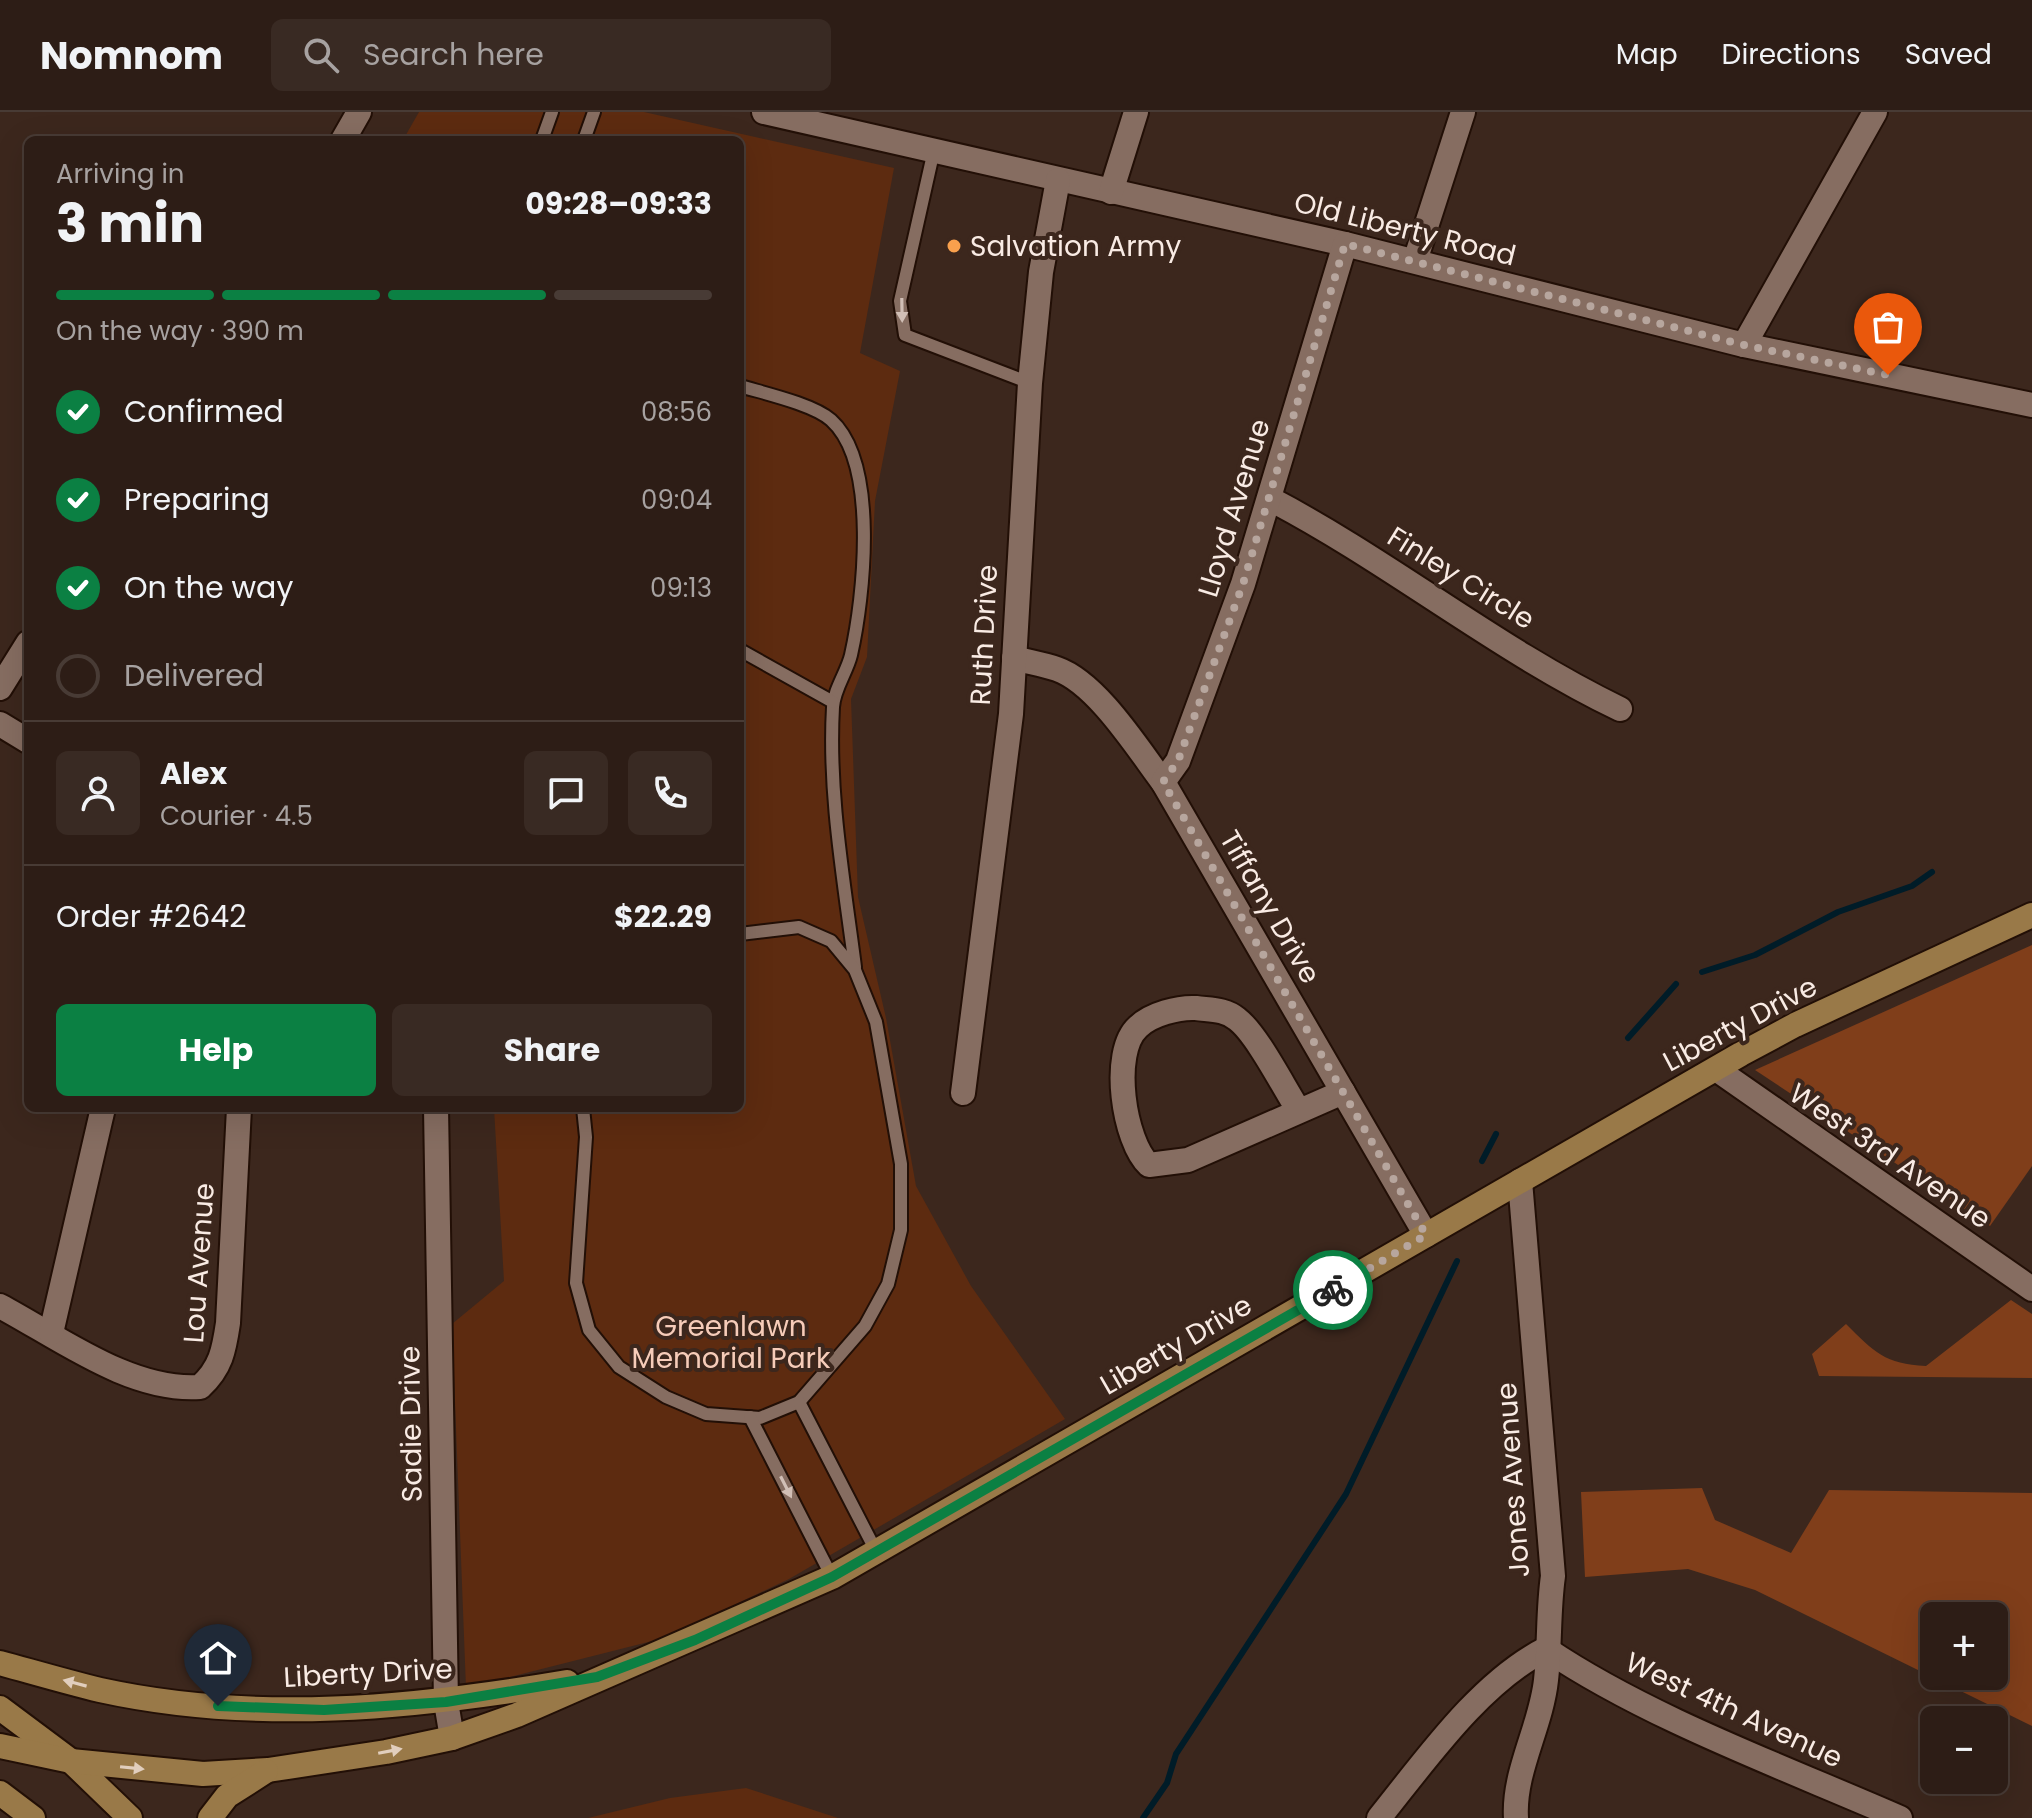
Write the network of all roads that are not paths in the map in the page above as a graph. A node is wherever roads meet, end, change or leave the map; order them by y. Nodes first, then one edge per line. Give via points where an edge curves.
1 (359, 112) edge
2 (552, 112) edge
3 (594, 112) edge
4 (764, 112) edge
5 (1136, 112) edge
6 (1463, 112) edge
7 (1875, 112) edge
8 (345, 136) edge
9 (543, 136) edge
10 (585, 136) edge
11 (934, 150) junction
12 (1058, 180) junction
13 (1111, 192) junction
14 (1345, 244) junction
15 (1415, 261) junction
16 (1744, 345) junction
17 (1022, 379) junction
18 (744, 387) edge
19 (2032, 405) edge
20 (1270, 499) junction
21 (24, 649) edge
22 (744, 652) edge
23 (1014, 658) junction
24 (0, 688) edge
25 (833, 702) junction
26 (1620, 709) dead end
27 (0, 724) edge
28 (24, 739) edge
29 (1163, 782) junction
30 (2032, 915) edge
31 (744, 934) edge
32 (855, 970) junction
33 (1716, 1069) junction
34 (1343, 1092) junction
35 (963, 1093) dead end
36 (1299, 1111) junction
37 (102, 1112) edge
38 (239, 1112) edge
39 (436, 1112) edge
40 (583, 1112) edge
41 (1520, 1181) junction
42 (1426, 1235) junction
43 (2032, 1289) edge
44 (0, 1306) edge
45 (51, 1333) junction
46 (799, 1402) junction
47 (750, 1417) junction
48 (877, 1553) junction
49 (832, 1577) junction
50 (1546, 1649) junction
51 (0, 1663) edge
52 (597, 1677) junction
53 (446, 1702) junction
54 (0, 1708) edge
55 (452, 1738) junction
56 (0, 1746) edge
57 (71, 1761) junction
58 (268, 1770) junction
59 (0, 1793) edge
60 (33, 1818) edge
61 (130, 1818) edge
62 (210, 1818) edge
63 (1379, 1818) edge
64 (1516, 1818) edge
65 (1900, 1818) edge

1 - 8 street
2 - 9 lane
3 - 10 lane
4 - 11 street, Old Liberty Road
5 - 13 street
6 - 15 street
7 - 16 street
11 - 12 street, Old Liberty Road
11 -> 17 lane via 900,301 905,335
12 - 13 street, Old Liberty Road
12 - 17 street, Ruth Drive
13 - 14 street, Old Liberty Road
14 - 15 street, Old Liberty Road
14 - 20 street, Lloyd Avenue
15 - 16 street, Old Liberty Road
16 - 19 street, Old Liberty Road
17 - 23 street, Ruth Drive
18 - 25 lane via 830,419 851,448 862,497 861,576 851,656
20 - 26 street, Finley Circle
20 - 29 street, Lloyd Avenue via 1208,683 1178,761
21 - 24 street
22 - 25 lane
23 - 29 street, Tiffany Drive via 1059,669 1088,691
23 - 35 street, Ruth Drive
25 - 32 lane via 836,800
27 - 28 street
29 - 34 street, Tiffany Drive
30 - 33 main road, Liberty Drive via 1795,1025
31 - 32 lane via 799,927 831,941
32 - 46 lane via 876,1022 889,1092 901,1164 901,1230 888,1284 865,1326
33 - 41 main road, Liberty Drive
33 - 43 street, West 3rd Avenue
34 - 36 street
34 - 42 street, Tiffany Drive
36 - 36 street via 1238,1019 1221,1010 1187,1008 1158,1016 1137,1027 1126,1047 1123,1097 1137,1154 1149,1165 1188,1160
37 - 45 street
38 - 45 street, Lou Avenue via 228,1323 223,1357 214,1374 200,1387 155,1385
39 - 53 street, Sadie Drive
40 - 47 lane via 576,1283 589,1330 619,1367 666,1397 706,1414
41 - 42 main road, Liberty Drive
41 - 50 street, Jones Avenue via 1552,1561
42 - 48 main road, Liberty Drive
44 - 45 street, Lou Avenue
46 - 47 lane
46 - 48 lane
47 -> 49 lane
48 - 49 main road, Liberty Drive
49 - 52 main road, Liberty Drive via 695,1640
50 - 63 street via 1522,1661 1448,1734
50 - 64 street, Jones Avenue via 1546,1681 1514,1798
50 - 65 street, West 4th Avenue via 1580,1672 1666,1714
53 -> 51 main road, Liberty Drive via 324,1710 218,1706 102,1690
52 - 53 main road, Liberty Drive
52 - 55 main road, Liberty Drive via 517,1715
53 - 55 street, Sadie Drive
54 - 57 main road
58 -> 55 main road, Liberty Drive
56 - 57 main road, Liberty Drive
57 -> 58 main road, Liberty Drive via 203,1774
57 - 61 main road
58 - 62 main road via 227,1796
59 - 60 main road

